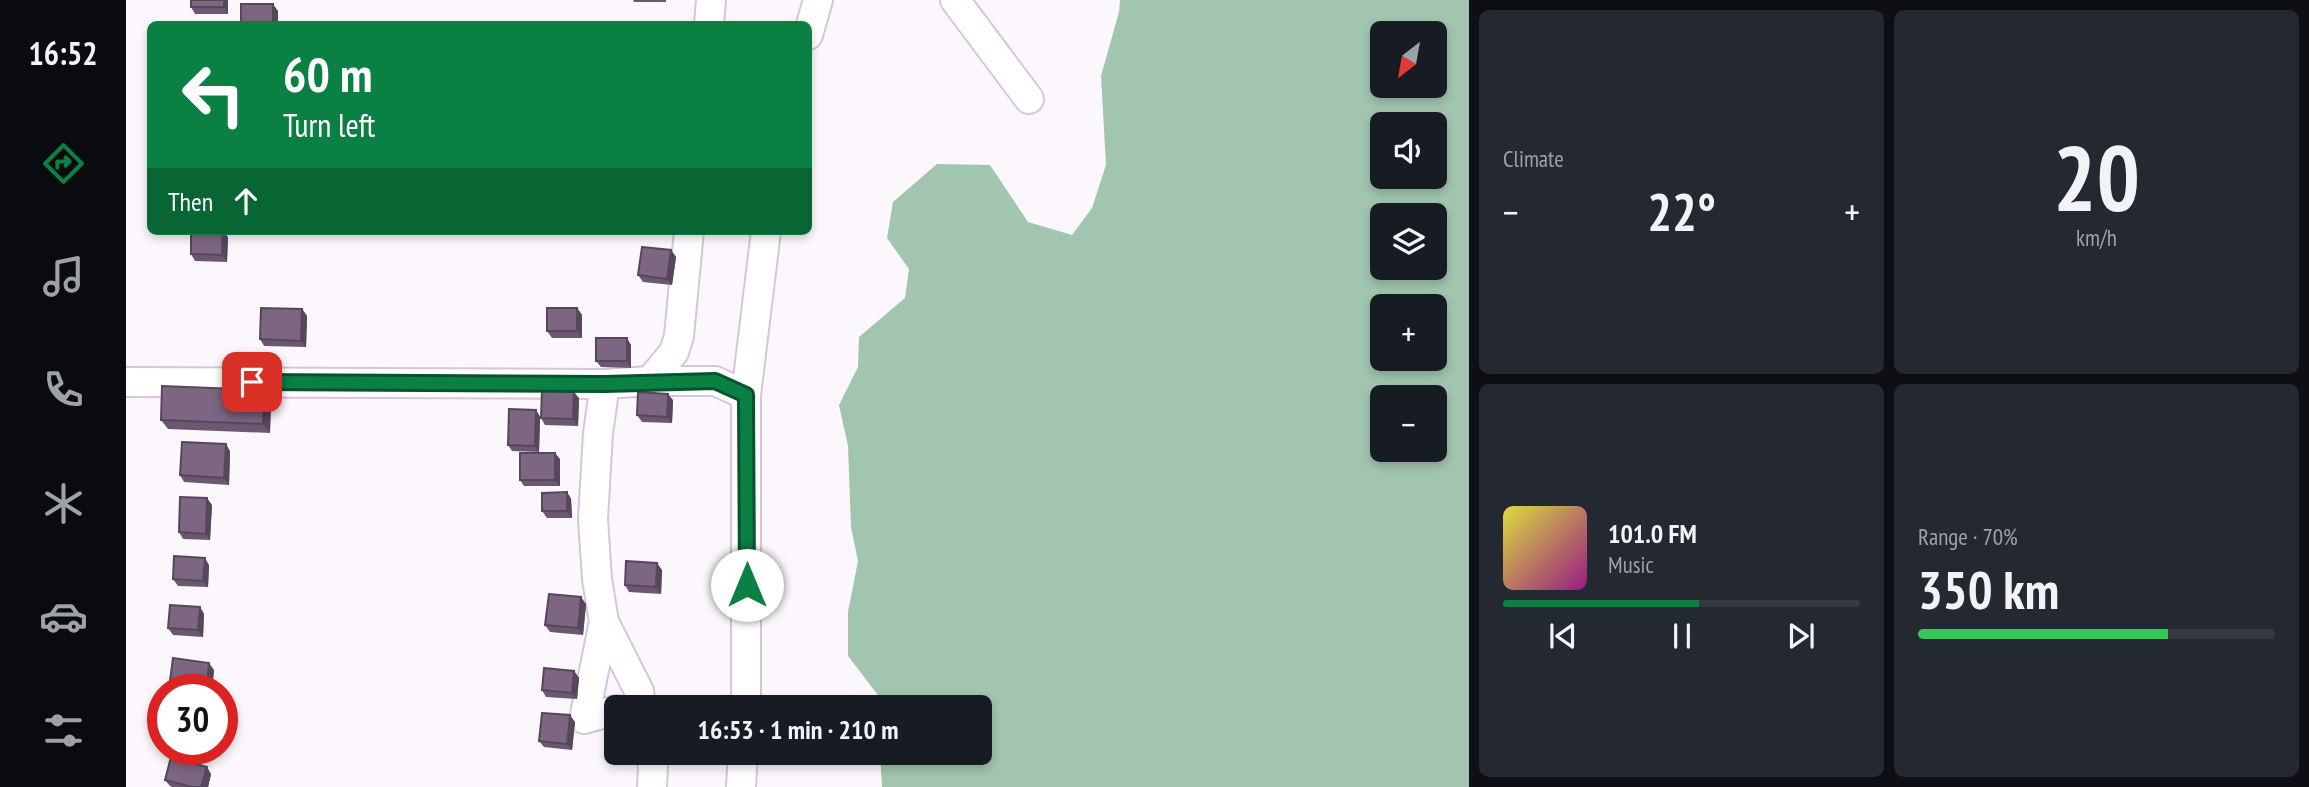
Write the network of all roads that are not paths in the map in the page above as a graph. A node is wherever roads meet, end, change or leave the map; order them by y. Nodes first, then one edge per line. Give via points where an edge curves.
1 (711, 0) edge
2 (818, 0) edge
3 (955, 0) edge
4 (709, 21) edge
5 (812, 21) edge
6 (1029, 99) dead end
7 (689, 235) edge
8 (766, 235) edge
9 (650, 381) junction
10 (126, 382) edge
11 (605, 384) junction
12 (746, 395) junction
13 (604, 622) junction
14 (631, 695) edge
15 (746, 695) edge
16 (604, 713) edge
17 (653, 765) edge
18 (742, 765) edge
19 (652, 787) edge
20 (741, 787) edge

1 - 4 street
2 - 5 street
3 - 6 street
7 - 9 street via 679,336 674,352
8 - 12 street
9 - 11 street
9 - 12 street via 715,381
10 - 11 street
11 - 13 street via 593,519
12 - 15 street
13 - 14 street
13 - 16 street via 584,719
17 - 19 street
18 - 20 street

